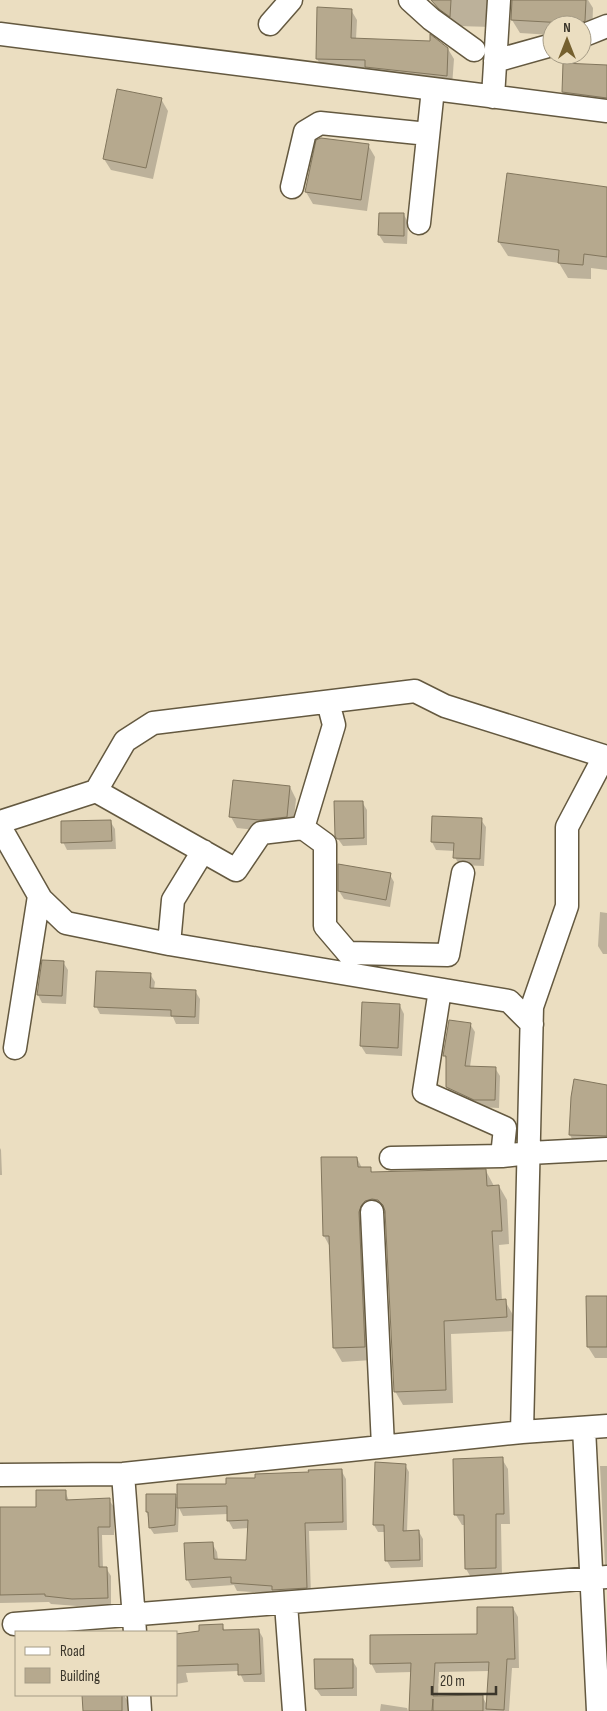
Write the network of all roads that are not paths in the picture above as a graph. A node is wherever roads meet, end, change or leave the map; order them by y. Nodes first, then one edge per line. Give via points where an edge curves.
1 (291, 0) edge
2 (410, 0) edge
3 (500, 0) edge
4 (270, 24) dead end
5 (607, 26) edge
6 (592, 32) edge
7 (0, 34) edge
8 (542, 48) edge
9 (474, 50) dead end
10 (495, 61) junction
11 (433, 89) junction
12 (493, 97) junction
13 (607, 111) edge
14 (428, 134) junction
15 (292, 187) dead end
16 (419, 223) dead end
17 (328, 702) junction
18 (606, 757) edge
19 (96, 791) junction
20 (0, 822) edge
21 (0, 827) edge
22 (302, 828) junction
23 (203, 851) junction
24 (464, 873) dead end
25 (39, 896) junction
26 (169, 944) junction
27 (440, 990) junction
28 (532, 1024) junction
29 (15, 1048) dead end
30 (607, 1149) edge
31 (529, 1153) junction
32 (502, 1156) junction
33 (391, 1158) dead end
34 (372, 1212) dead end
35 (607, 1426) edge
36 (584, 1428) junction
37 (522, 1432) junction
38 (383, 1446) junction
39 (123, 1474) junction
40 (0, 1475) edge
41 (599, 1578) edge
42 (286, 1604) junction
43 (134, 1623) edge
44 (14, 1624) dead end
45 (139, 1696) edge
46 (140, 1711) edge
47 (294, 1711) edge
48 (598, 1711) edge

1 - 4 street
2 - 9 street via 430,19
3 - 10 street
5 - 6 street
7 - 11 street
8 - 10 street
10 - 12 street
11 - 12 street
11 - 14 street
12 - 13 street
14 - 15 street via 320,123 305,132
14 - 16 street
17 - 18 street via 415,691 444,706
17 - 19 street via 153,722 125,741
17 - 22 street via 334,725
18 - 28 street via 567,827 567,906 532,1007
19 - 20 street
19 - 23 street
21 - 25 street
22 - 23 street via 261,833 236,870
22 - 24 street via 325,844 325,926 348,953 448,955
23 - 26 street via 173,900
25 - 26 street via 66,924
25 - 29 street
26 - 27 street
27 - 28 street via 509,1001
27 - 32 street via 424,1092 505,1128
28 - 31 street
30 - 31 street
31 - 32 street
31 - 37 street
32 - 33 street
34 - 38 street
35 - 36 street
36 - 37 street
36 - 41 street
37 - 38 street
38 - 39 street
39 - 40 street
39 - 43 street
41 - 42 street
41 - 48 street
42 - 43 street
42 - 47 street
43 - 44 street
45 - 46 street

